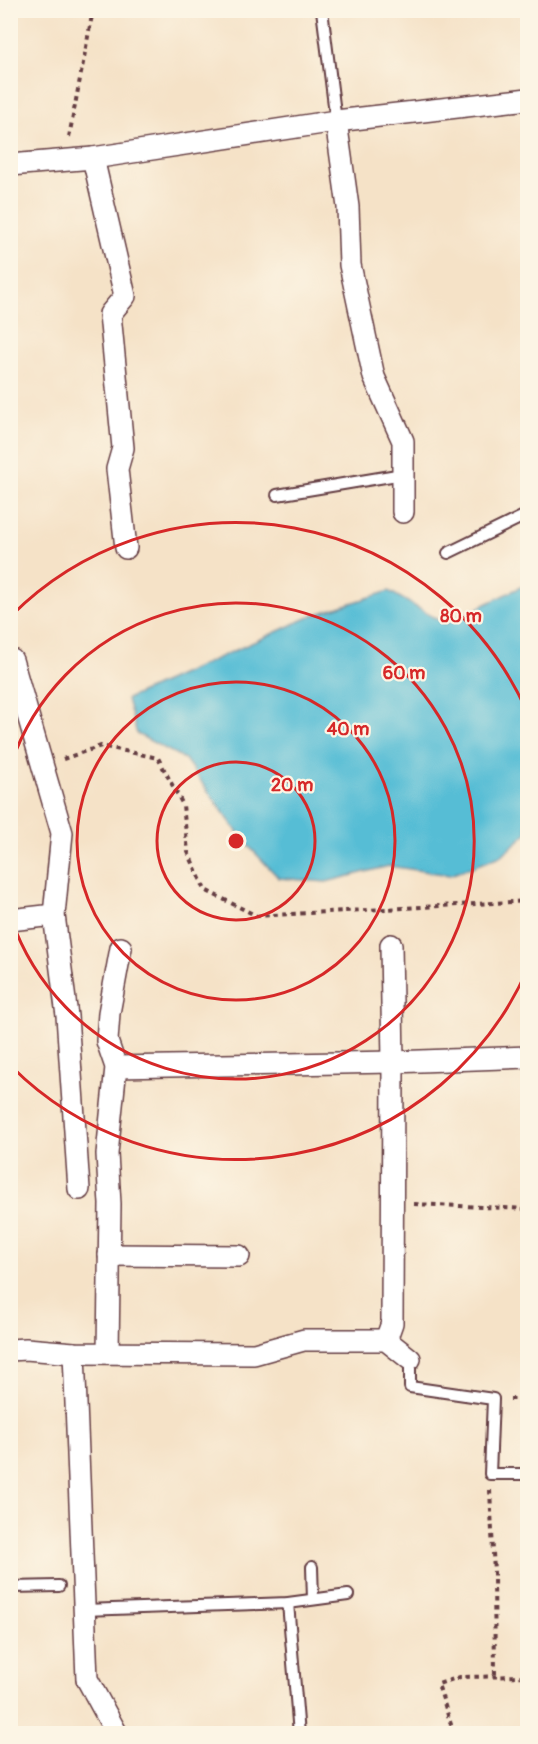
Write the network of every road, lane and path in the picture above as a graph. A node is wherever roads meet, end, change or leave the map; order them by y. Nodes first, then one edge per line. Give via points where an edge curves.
1 (93, 10) edge
2 (322, 10) edge
3 (528, 99) edge
4 (336, 121) junction
5 (93, 158) junction
6 (64, 161) junction
7 (10, 165) edge
8 (403, 474) junction
9 (276, 495) dead end
10 (404, 512) dead end
11 (528, 514) edge
12 (126, 548) dead end
13 (447, 553) dead end
14 (11, 657) edge
15 (42, 767) junction
16 (528, 901) edge
17 (54, 915) junction
18 (10, 920) edge
19 (391, 945) dead end
20 (121, 948) dead end
21 (528, 1057) edge
22 (393, 1062) junction
23 (116, 1067) junction
24 (79, 1189) dead end
25 (393, 1203) junction
26 (528, 1209) edge
27 (110, 1255) junction
28 (239, 1256) dead end
29 (386, 1340) junction
30 (10, 1350) edge
31 (74, 1353) junction
32 (108, 1353) junction
33 (410, 1359) joint
34 (490, 1474) junction
35 (528, 1474) edge
36 (312, 1567) dead end
37 (59, 1586) dead end
38 (10, 1587) edge
39 (348, 1595) dead end
40 (313, 1599) junction
41 (288, 1603) junction
42 (84, 1610) junction
43 (495, 1676) junction
44 (528, 1676) edge
45 (117, 1734) edge
46 (299, 1734) edge
47 (454, 1734) edge

1 - 6 path
2 - 4 lane
3 - 4 street
4 - 5 street
4 - 8 street via 348,207 350,265 374,377 403,441
5 - 6 street
5 - 12 street via 125,296 110,314 123,448 117,469
6 - 7 street
8 - 9 lane
8 - 10 street
11 - 13 lane
14 - 15 street
15 - 16 path via 101,746 158,758 183,805 188,852 205,890 257,916
15 - 17 street via 62,833
17 - 18 street
17 - 24 street via 67,1016
19 - 22 street
20 - 23 street via 107,1041
21 - 22 street
22 - 23 street
22 - 25 street
23 - 27 street via 107,1154
25 - 26 path
25 - 29 street via 392,1323
27 - 28 street
27 - 32 street
29 - 32 street via 304,1340 254,1354
29 - 33 street
30 - 31 street
31 - 32 street
31 - 42 street
33 - 34 lane via 410,1387 493,1399
34 - 35 lane
34 - 43 path
36 - 40 lane
37 - 38 lane
39 - 40 lane
40 - 41 lane
41 - 42 lane
41 - 46 lane
42 - 45 street via 87,1679
43 - 44 path
43 - 47 path via 460,1677 438,1684

